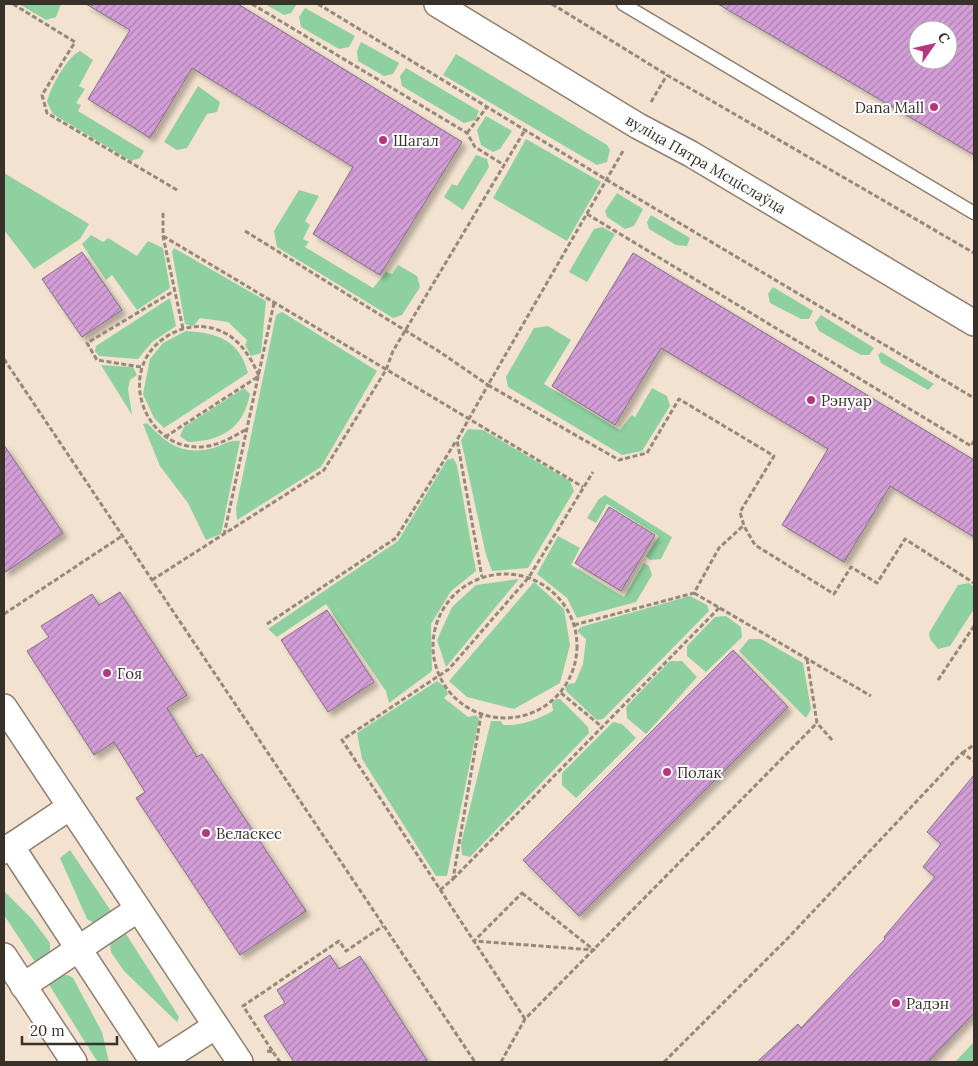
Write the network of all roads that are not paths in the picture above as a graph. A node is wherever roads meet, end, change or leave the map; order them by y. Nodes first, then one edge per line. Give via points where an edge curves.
1 (438, 4) edge
2 (623, 4) edge
3 (974, 214) edge
4 (974, 323) edge
5 (4, 707) edge
6 (12, 737) edge
7 (70, 807) junction
8 (8, 849) edge
9 (138, 909) junction
10 (79, 949) junction
11 (4, 956) edge
12 (23, 986) junction
13 (216, 1026) junction
14 (74, 1062) edge
15 (154, 1062) edge
16 (160, 1062) edge
17 (240, 1062) edge

1 - 4 street, вуліца Пятра Мсціслаўца via 638,126 691,154
2 - 3 lane
5 - 6 street
6 - 7 street
7 - 8 street
7 - 9 street
8 - 10 street
9 - 10 street
9 - 13 street
10 - 12 street
10 - 15 street
11 - 12 street
12 - 14 street
13 - 16 street
13 - 17 street

